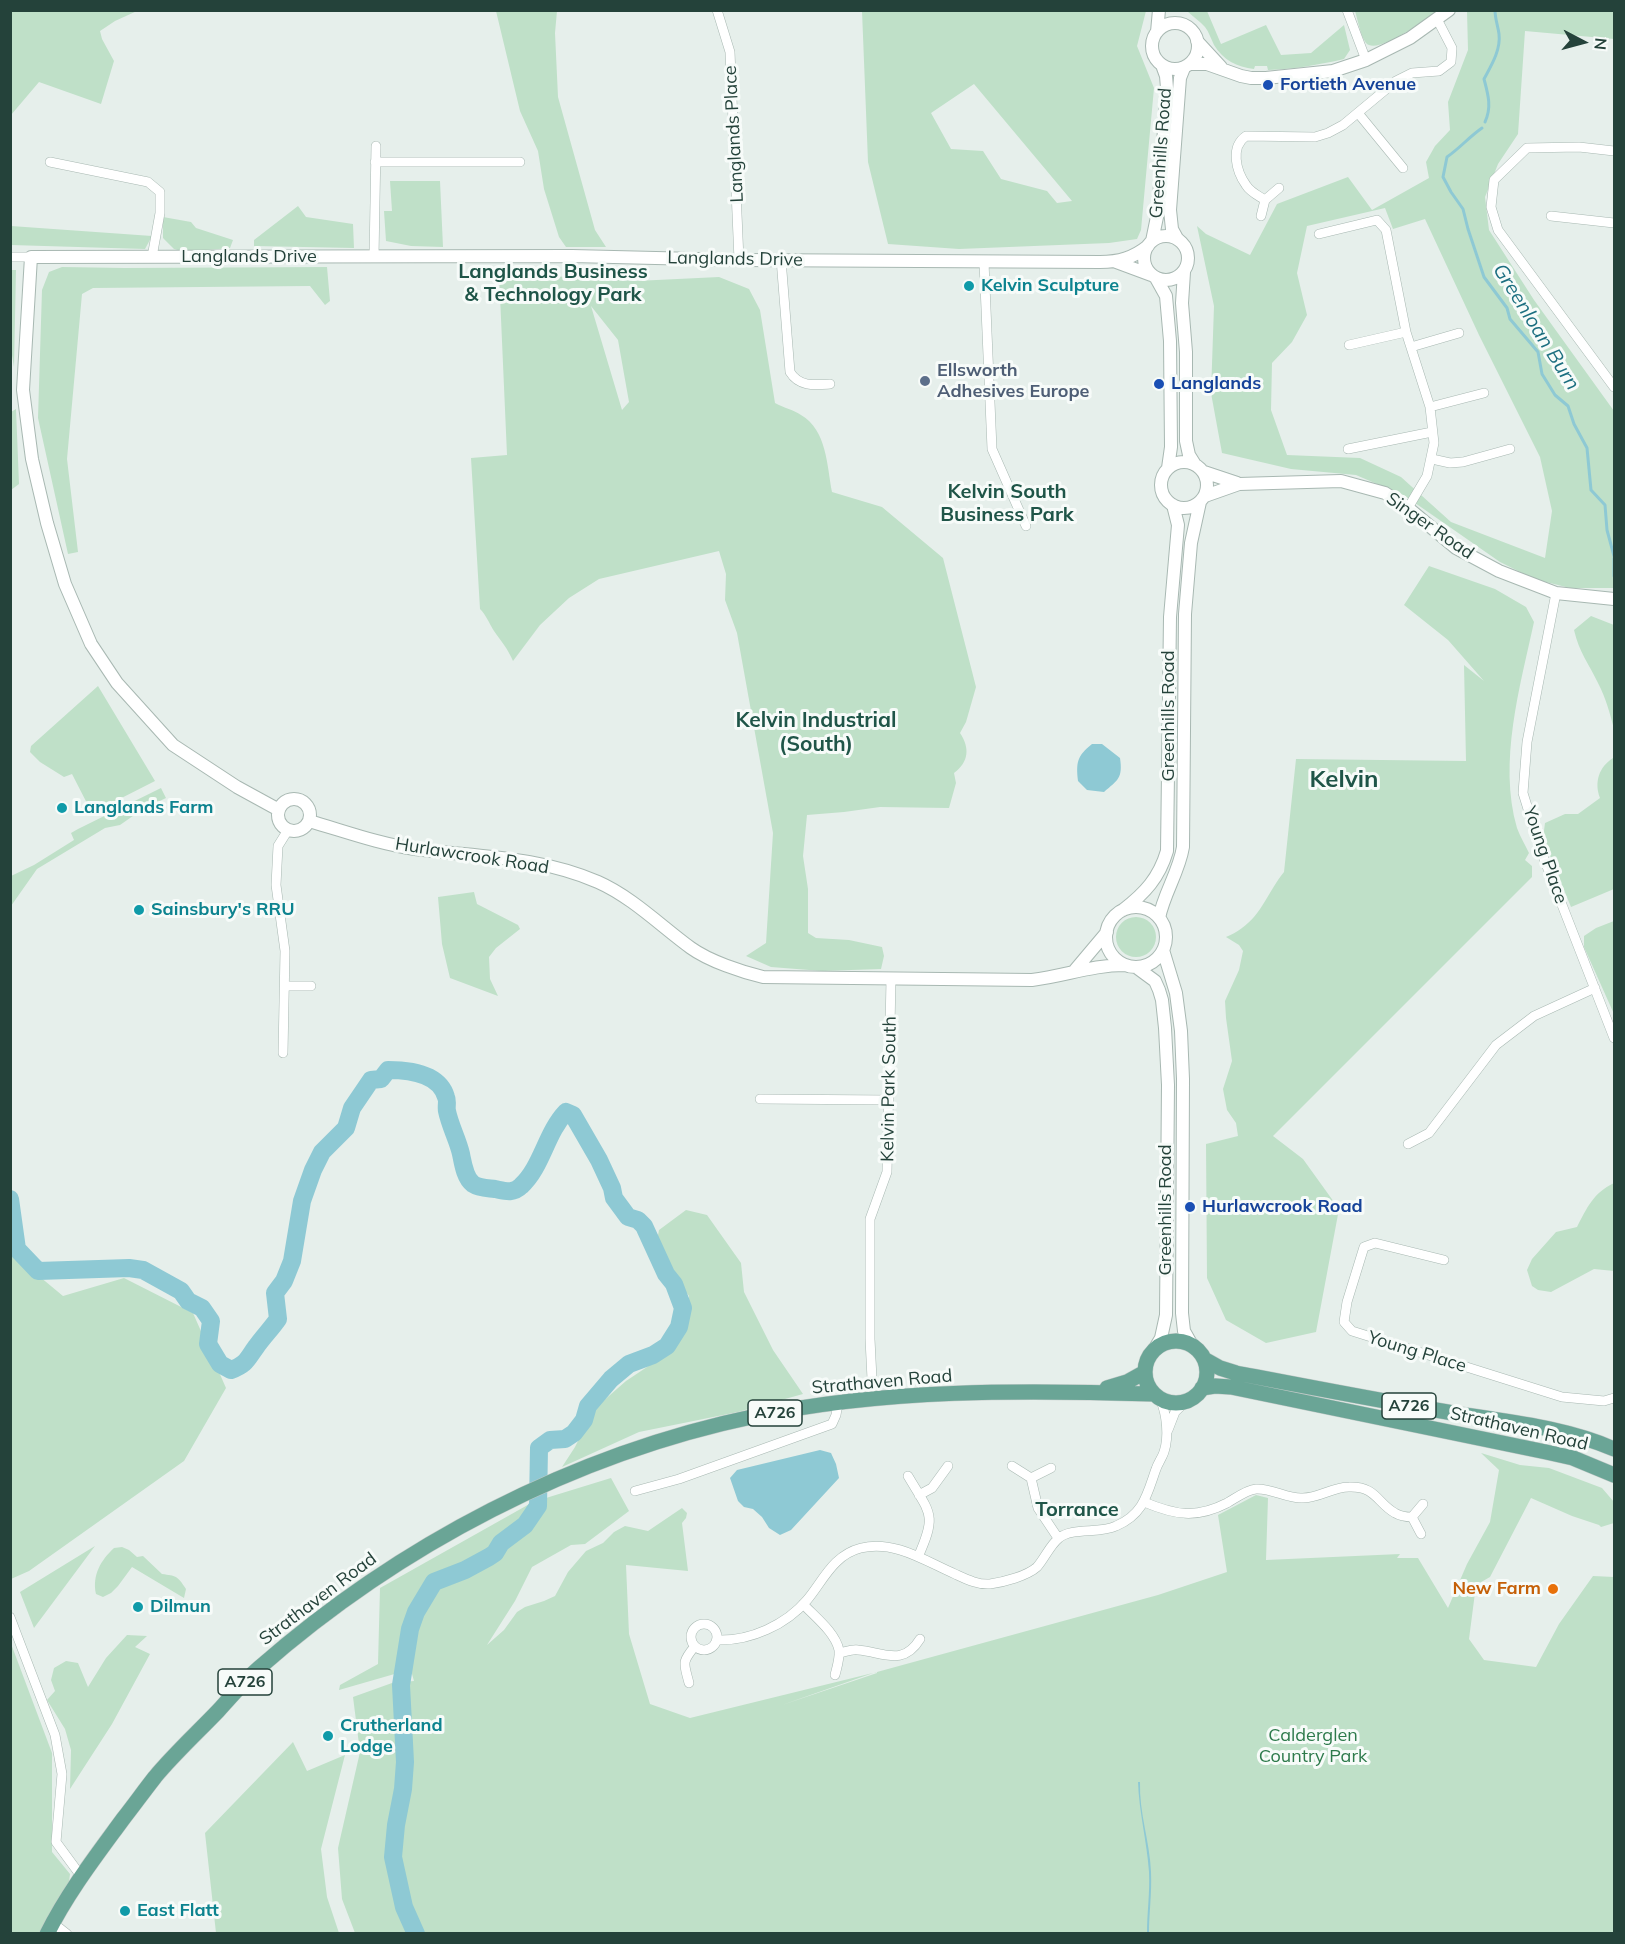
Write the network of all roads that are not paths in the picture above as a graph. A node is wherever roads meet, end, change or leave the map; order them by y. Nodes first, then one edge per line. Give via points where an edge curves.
1 (717, 10) edge
2 (1159, 10) edge
3 (1174, 10) edge
4 (1347, 10) edge
5 (1449, 10) edge
6 (1437, 20) junction
7 (1187, 26) junction
8 (1157, 32) junction
9 (1197, 41) junction
10 (1366, 60) junction
11 (1162, 65) junction
12 (1187, 66) junction
13 (1222, 68) junction
14 (1358, 112) junction
15 (376, 146) dead end
16 (1614, 151) edge
17 (50, 162) dead end
18 (375, 162) junction
19 (520, 162) dead end
20 (1403, 168) dead end
21 (1280, 188) dead end
22 (1265, 200) junction
23 (1261, 216) dead end
24 (1551, 216) dead end
25 (1614, 223) edge
26 (1319, 234) dead end
27 (1178, 240) junction
28 (1150, 244) junction
29 (10, 257) edge
30 (31, 257) junction
31 (152, 257) junction
32 (374, 257) junction
33 (781, 259) junction
34 (739, 260) junction
35 (984, 262) junction
36 (1116, 262) junction
37 (1184, 272) junction
38 (1154, 276) junction
39 (1406, 332) junction
40 (1459, 333) dead end
41 (1349, 345) dead end
42 (1412, 347) junction
43 (830, 384) dead end
44 (1614, 387) edge
45 (1484, 393) dead end
46 (1430, 407) junction
47 (1432, 432) junction
48 (1348, 449) dead end
49 (1510, 449) dead end
50 (1432, 459) junction
51 (1194, 463) junction
52 (1168, 468) junction
53 (1204, 472) junction
54 (1239, 484) junction
55 (1202, 499) junction
56 (1173, 505) junction
57 (1408, 508) junction
58 (1026, 526) dead end
59 (1556, 593) junction
60 (1614, 599) edge
61 (279, 810) junction
62 (309, 821) junction
63 (288, 830) junction
64 (1123, 910) junction
65 (1159, 918) junction
66 (1107, 932) junction
67 (1163, 950) junction
68 (1131, 966) junction
69 (1075, 970) junction
70 (891, 979) junction
71 (285, 986) junction
72 (311, 986) dead end
73 (1595, 988) junction
74 (1614, 1038) edge
75 (283, 1053) dead end
76 (760, 1099) dead end
77 (889, 1100) junction
78 (1408, 1144) dead end
79 (1444, 1260) dead end
80 (1192, 1347) junction
81 (1152, 1353) junction
82 (1204, 1359) junction
83 (1145, 1372) junction
84 (872, 1378) dead end
85 (1202, 1388) junction
86 (1086, 1392) junction
87 (1157, 1396) junction
88 (1614, 1398) edge
89 (838, 1402) junction
90 (1185, 1402) junction
91 (1166, 1438) junction
92 (1614, 1449) edge
93 (948, 1466) dead end
94 (1012, 1466) dead end
95 (1051, 1468) dead end
96 (1614, 1475) edge
97 (908, 1476) dead end
98 (1031, 1478) junction
99 (635, 1491) dead end
100 (920, 1495) junction
101 (1144, 1502) junction
102 (1423, 1504) dead end
103 (1412, 1517) junction
104 (1421, 1534) dead end
105 (1058, 1538) junction
106 (918, 1557) junction
107 (803, 1605) junction
108 (10, 1617) edge
109 (920, 1639) dead end
110 (718, 1640) junction
111 (695, 1646) junction
112 (839, 1653) junction
113 (835, 1675) dead end
114 (689, 1683) dead end
115 (81, 1876) junction
116 (50, 1928) edge
117 (67, 1934) edge

1 - 34 street, Langlands Place via 730,52
2 - 8 street
3 - 7 street
4 - 10 street
5 - 6 street
6 - 10 street
6 - 14 street via 1452,48 1451,62 1439,71 1412,73 1396,81
7 - 8 street via 1167,24
7 - 9 street
8 - 11 street via 1153,54
9 - 12 street via 1197,53
9 - 13 street
10 - 13 street via 1333,71 1266,78 1241,76
11 - 12 street via 1169,69
11 - 28 street, Greenhills Road via 1167,88 1158,212
12 - 13 street via 1207,64
12 - 27 street, Greenhills Road via 1180,78 1170,210
14 - 20 street
14 - 22 street via 1328,133 1315,137 1242,139 1235,152 1238,170 1251,191
15 - 18 street
16 - 44 street via 1527,148 1494,180 1491,207 1498,230
17 - 31 street via 148,182 160,192
18 - 19 street
18 - 32 street
21 - 22 street
22 - 23 street
24 - 25 street
26 - 39 street via 1377,220 1386,230
27 - 28 street via 1165,236
27 - 37 street via 1189,258
28 - 36 street, Langlands Drive via 1138,254
28 - 38 street via 1144,259
29 - 30 street
30 - 31 street, Langlands Drive
30 - 61 street via 23,390 32,459 65,584 91,644 117,683 173,745 237,788
31 - 32 street, Langlands Drive
32 - 34 street, Langlands Drive
33 - 34 street, Langlands Drive
33 - 35 street, Langlands Drive
33 - 43 street via 790,372 802,383
35 - 36 street, Langlands Drive
35 - 58 street via 992,449
36 - 38 street, Langlands Drive
37 - 38 street via 1172,280
37 - 51 street via 1186,441
38 - 52 street via 1166,296 1170,341
39 - 41 street
39 - 42 street
40 - 42 street
42 - 46 street
45 - 46 street
46 - 47 street
47 - 48 street
47 - 50 street
49 - 50 street via 1463,462
50 - 57 street
51 - 52 street via 1180,462
51 - 53 street
52 - 56 street via 1162,478 1162,491
53 - 54 street, Singer Road
53 - 55 street via 1208,484
54 - 55 street, Singer Road
54 - 57 street, Singer Road via 1341,480 1385,493
55 - 56 street via 1187,508
55 - 65 street, Greenhills Road via 1191,543 1185,614 1184,847
56 - 64 street, Greenhills Road via 1178,525 1171,593 1167,851 1155,880
57 - 59 street, Singer Road via 1456,549 1498,571
59 - 60 street, Singer Road
59 - 73 street, Young Place via 1527,742 1523,793 1541,851
61 - 62 street via 285,802 299,800 309,811
61 - 63 street via 281,824
62 - 63 street via 298,831
62 - 70 street, Hurlawcrook Road via 412,848 530,862 599,883 643,910 693,949 744,972 765,977
63 - 71 street via 278,846 276,885 285,951
64 - 65 street via 1138,907
64 - 66 street via 1114,917
65 - 67 street via 1166,936
66 - 68 street via 1110,951 1116,959
66 - 69 street
67 - 68 street via 1152,962
67 - 80 street, Greenhills Road via 1176,993 1181,1031 1182,1313 1184,1331
68 - 69 street, Hurlawcrook Road via 1109,964
68 - 81 street, Greenhills Road via 1155,981 1162,1000 1168,1085 1166,1315 1161,1338
69 - 70 street, Hurlawcrook Road via 1060,977 1032,980
70 - 77 street, Kelvin Park South
71 - 72 street
71 - 75 street
73 - 74 street, Young Place
73 - 78 street via 1533,1016 1496,1045 1429,1132
76 - 77 street
77 - 84 street, Kelvin Park South via 887,1172 870,1219
79 - 88 street, Young Place via 1375,1244 1365,1247 1344,1322 1352,1331 1405,1349 1562,1396 1604,1401
80 - 81 main road via 1171,1342
80 - 82 main road, A726
81 - 83 main road
82 - 85 main road via 1207,1371
82 - 92 main road, Strathaven Road / A726 via 1236,1373 1558,1432
83 - 86 main road, Strathaven Road / A726 via 1127,1382
83 - 87 main road
85 - 90 main road
85 - 96 main road, Strathaven Road / A726 via 1231,1387 1546,1452
86 - 87 main road, Strathaven Road / A726
86 - 89 main road, Strathaven Road / A726 via 915,1395
87 - 90 main road, A726
87 - 91 street via 1165,1414
89 - 99 street via 832,1425
89 - 115 main road, Strathaven Road / A726 via 712,1427 582,1469 509,1500 371,1581 257,1670 155,1776
90 - 91 street via 1175,1412
91 - 101 street
93 - 100 street via 935,1484
94 - 98 street
95 - 98 street
97 - 100 street
98 - 105 street via 1038,1508
100 - 106 street via 930,1524
101 - 103 street via 1167,1512 1186,1514 1215,1508 1254,1489 1299,1498 1353,1486 1377,1495 1394,1513
101 - 105 street via 1118,1526
102 - 103 street
103 - 104 street
105 - 106 street via 1036,1567 989,1584 967,1579
106 - 107 street via 891,1546 849,1552 828,1570
107 - 110 street via 755,1634
107 - 112 street via 830,1632
108 - 115 street via 55,1735 62,1774 56,1842
109 - 112 street via 902,1655 859,1650
110 - 111 street via 706,1650
110 - 111 street via 713,1628 701,1624 692,1635
111 - 114 street via 685,1658
112 - 113 street
115 - 116 main road, Strathaven Road / A726
116 - 117 street

